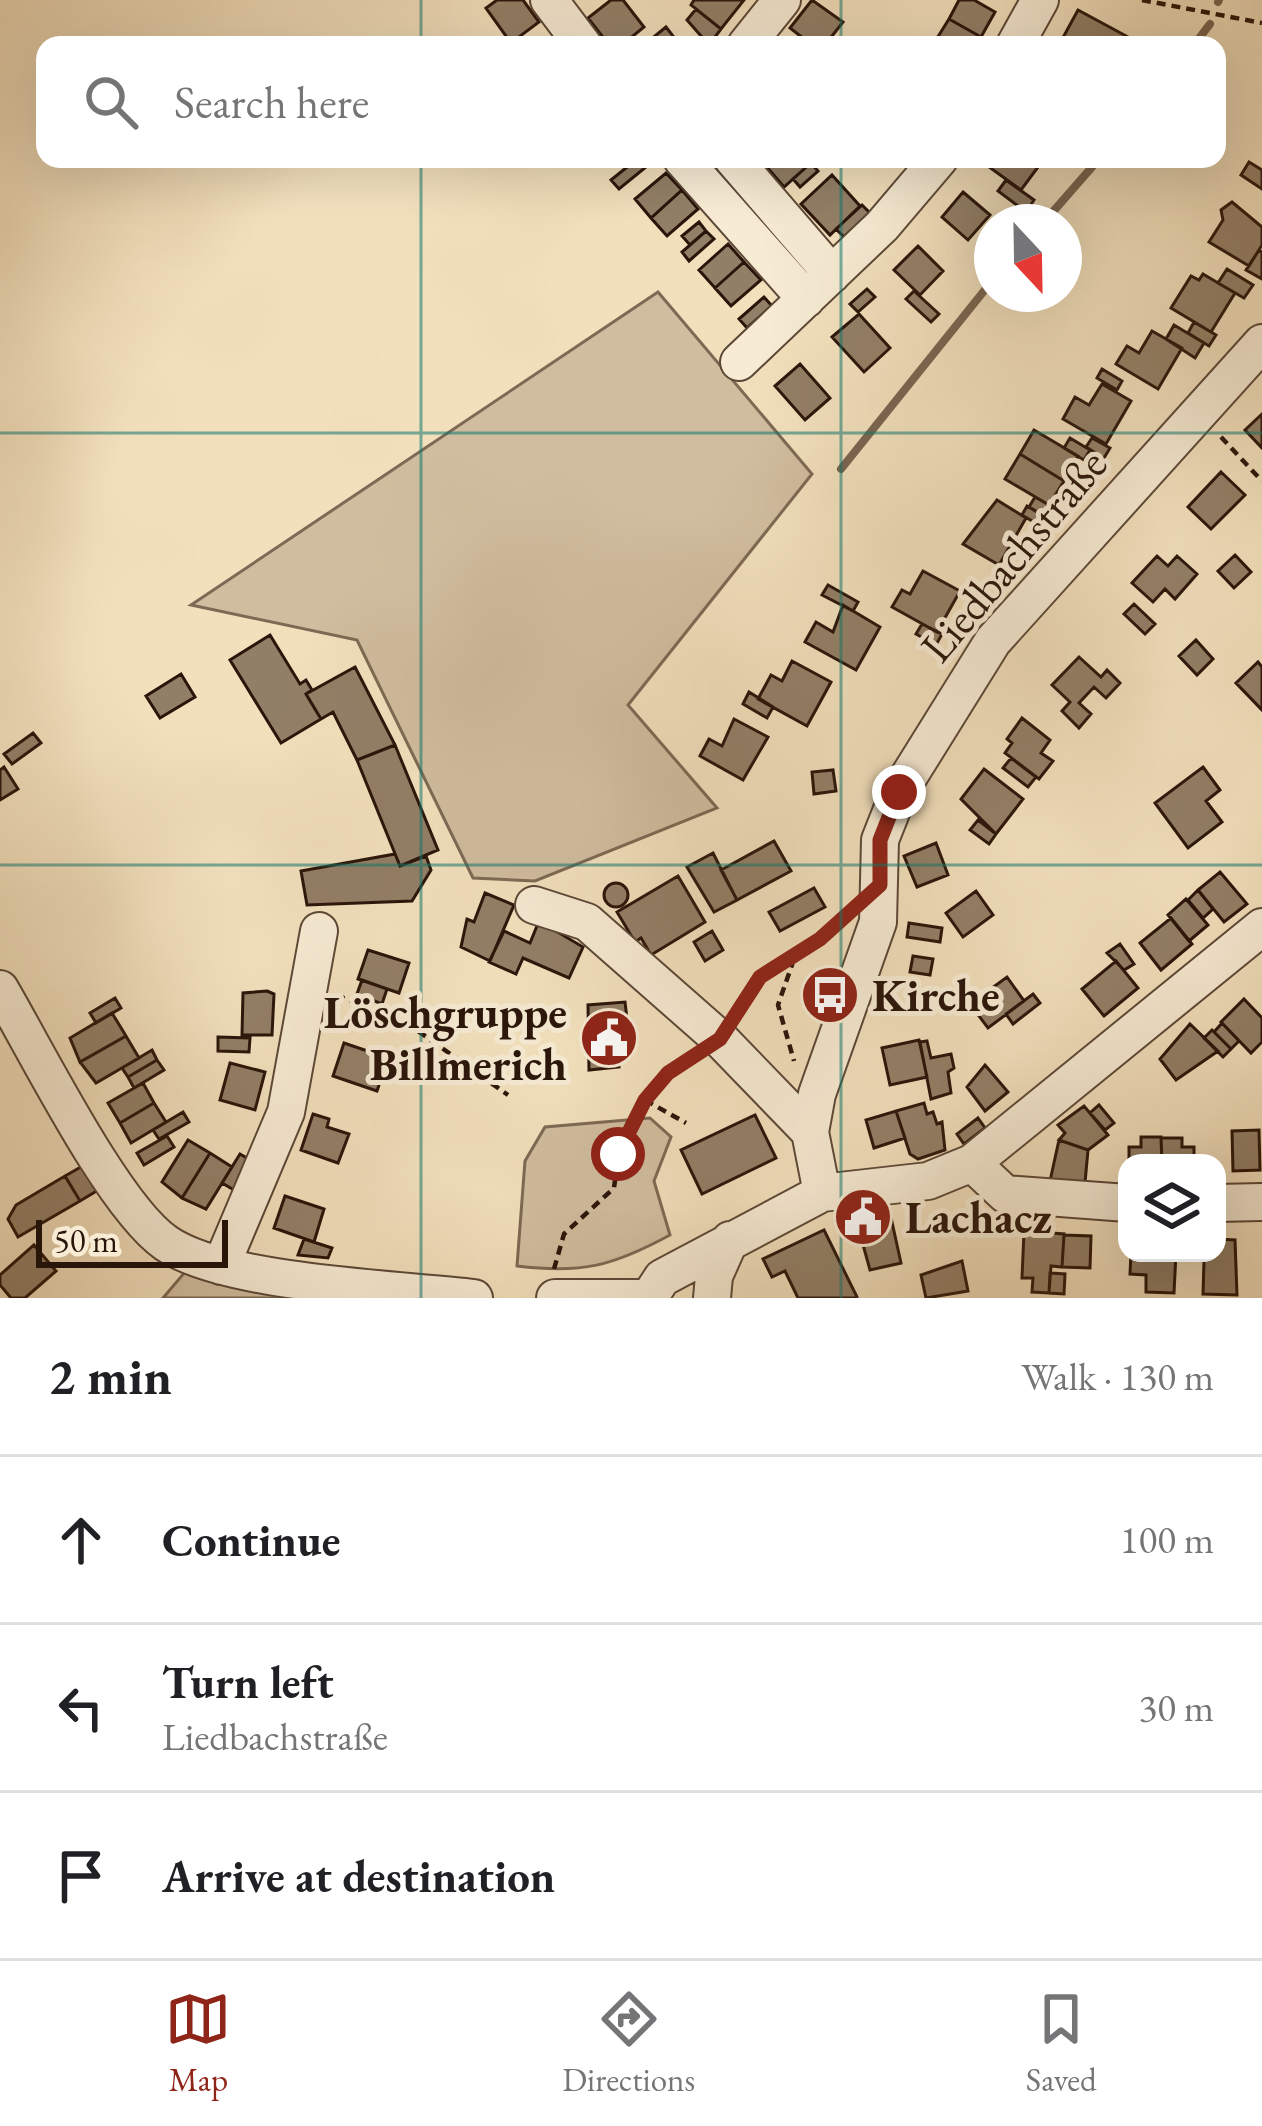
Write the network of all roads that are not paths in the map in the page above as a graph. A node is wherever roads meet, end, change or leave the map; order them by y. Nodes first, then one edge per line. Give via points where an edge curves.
1 (549, 0) edge
2 (782, 0) edge
3 (1040, 0) edge
4 (576, 36) edge
5 (753, 36) edge
6 (1020, 36) edge
7 (692, 168) edge
8 (739, 168) edge
9 (931, 168) edge
10 (819, 286) junction
11 (1262, 344) edge
12 (739, 362) dead end
13 (534, 905) dead end
14 (1262, 927) edge
15 (319, 931) dead end
16 (0, 989) edge
17 (810, 1132) junction
18 (972, 1163) junction
19 (822, 1193) junction
20 (1118, 1202) edge
21 (1262, 1202) edge
22 (1226, 1203) edge
23 (730, 1240) junction
24 (221, 1266) junction
25 (554, 1286) edge
26 (474, 1298) edge
27 (645, 1298) edge
28 (712, 1298) edge

1 - 4 street
2 - 5 street
3 - 6 street
7 - 10 street
8 - 10 street
9 - 10 street
10 - 12 street
11 - 17 street, Liedbachstraße via 993,641 888,815 878,922
13 - 17 street via 587,922 720,1039
14 - 18 street
15 - 24 street via 286,1112
16 - 24 street via 133,1212 171,1247
17 - 19 street, Liedbachstraße
18 - 19 street via 928,1180
18 - 20 street via 1005,1194
19 - 23 street
21 - 22 street
23 - 27 street via 662,1278
23 - 28 street
24 - 26 street
25 - 27 street

